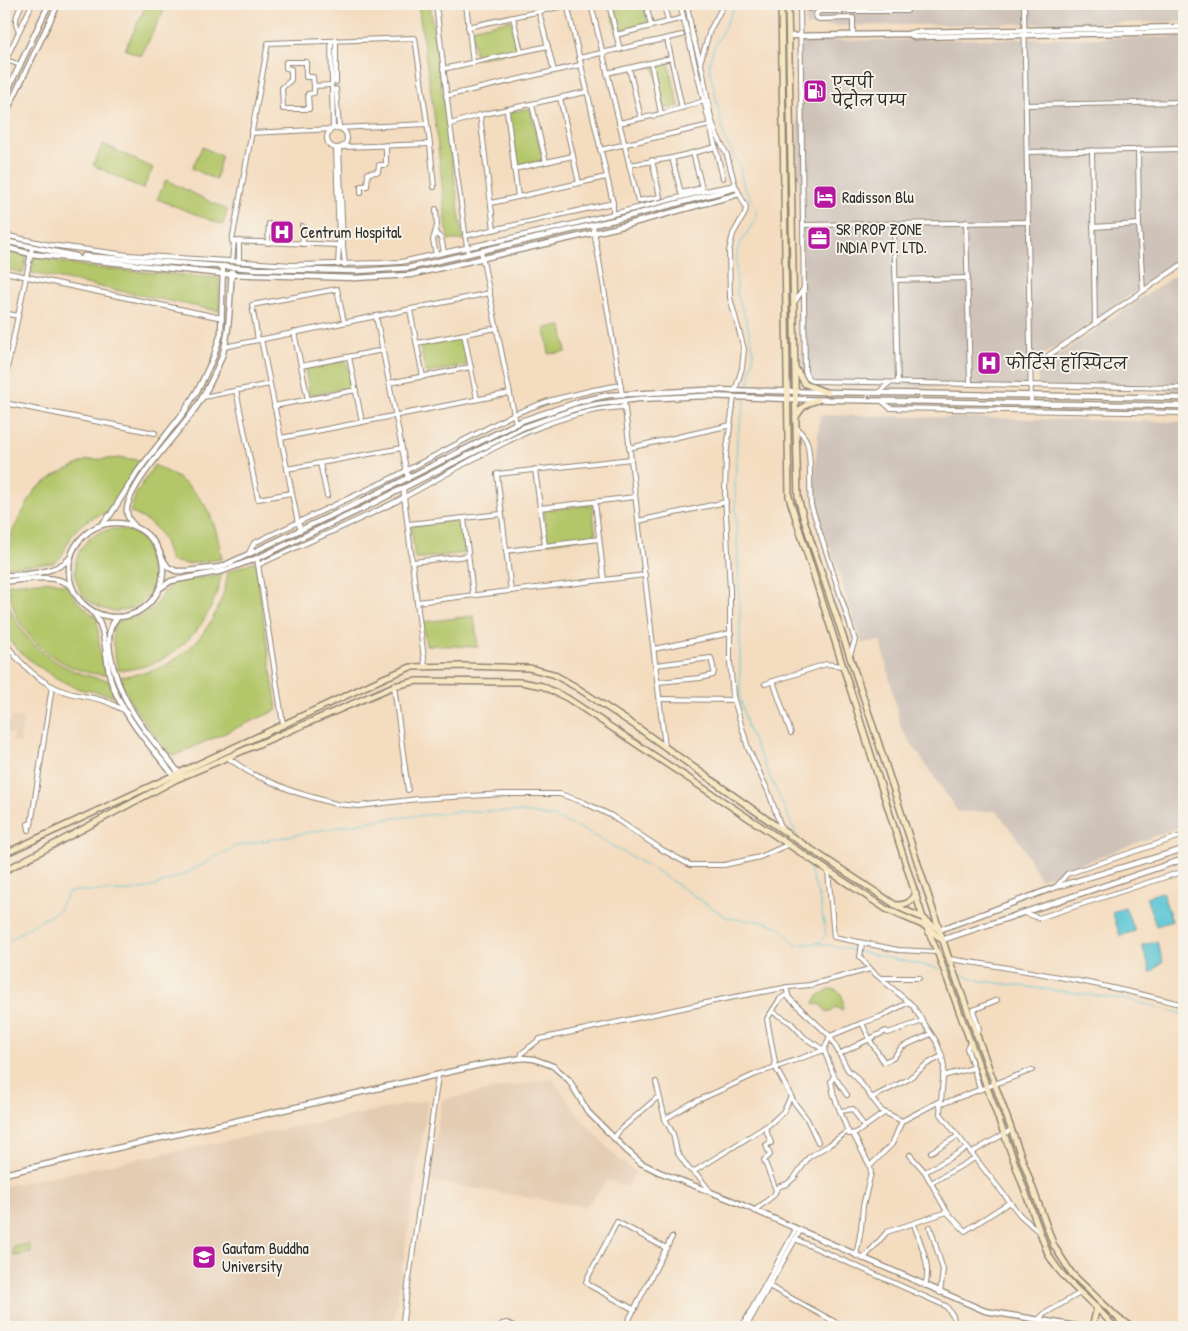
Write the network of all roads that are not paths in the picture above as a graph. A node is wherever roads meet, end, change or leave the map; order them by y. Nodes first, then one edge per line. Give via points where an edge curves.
1 (20, 4) edge
2 (32, 4) edge
3 (49, 4) edge
4 (58, 4) edge
5 (436, 4) edge
6 (466, 4) edge
7 (591, 4) edge
8 (609, 4) edge
9 (646, 4) edge
10 (664, 4) edge
11 (680, 4) edge
12 (687, 4) edge
13 (724, 4) edge
14 (781, 4) edge
15 (788, 4) edge
16 (800, 4) edge
17 (809, 4) edge
18 (896, 4) edge
19 (1024, 4) edge
20 (568, 5) edge
21 (808, 9) dead end
22 (896, 11) junction
23 (907, 11) dead end
24 (539, 12) junction
25 (513, 17) junction
26 (683, 18) junction
27 (668, 22) junction
28 (651, 26) junction
29 (468, 27) junction
30 (1184, 27) edge
31 (19, 31) junction
32 (1025, 32) junction
33 (1184, 32) edge
34 (616, 35) junction
35 (682, 35) dead end
36 (853, 35) junction
37 (789, 36) junction
38 (800, 36) junction
39 (667, 39) junction
40 (331, 40) junction
41 (336, 40) junction
42 (548, 46) junction
43 (620, 50) junction
44 (521, 52) junction
45 (4, 53) edge
46 (603, 54) junction
47 (4, 58) edge
48 (579, 58) junction
49 (671, 58) junction
50 (473, 63) junction
51 (651, 63) junction
52 (701, 63) junction
53 (20, 65) junction
54 (580, 65) junction
55 (630, 68) junction
56 (443, 69) junction
57 (554, 71) junction
58 (607, 74) junction
59 (333, 85) junction
60 (314, 86) junction
61 (586, 92) junction
62 (446, 96) junction
63 (4, 98) edge
64 (560, 98) junction
65 (704, 101) junction
66 (1184, 102) edge
67 (532, 104) junction
68 (1026, 105) junction
69 (682, 108) junction
70 (506, 111) junction
71 (661, 114) junction
72 (480, 116) junction
73 (4, 117) edge
74 (641, 118) junction
75 (619, 122) junction
76 (427, 124) junction
77 (450, 124) junction
78 (710, 125) junction
79 (339, 128) junction
80 (333, 129) junction
81 (252, 133) junction
82 (430, 144) junction
83 (386, 145) junction
84 (624, 145) junction
85 (716, 147) junction
86 (339, 148) junction
87 (1184, 149) edge
88 (600, 150) junction
89 (1092, 150) junction
90 (1138, 150) junction
91 (1027, 152) junction
92 (693, 153) junction
93 (573, 156) junction
94 (672, 158) junction
95 (652, 160) junction
96 (546, 162) junction
97 (629, 164) junction
98 (514, 168) junction
99 (606, 177) junction
100 (723, 178) dead end
101 (579, 183) junction
102 (736, 186) junction
103 (434, 187) dead end
104 (361, 193) dead end
105 (739, 194) junction
106 (518, 197) junction
107 (491, 203) junction
108 (612, 203) junction
109 (436, 209) dead end
110 (613, 213) junction
111 (966, 222) junction
112 (1028, 222) junction
113 (894, 223) junction
114 (269, 224) dead end
115 (1139, 224) junction
116 (593, 225) junction
117 (803, 225) junction
118 (302, 226) dead end
119 (1093, 227) junction
120 (494, 230) junction
121 (435, 232) junction
122 (595, 232) junction
123 (466, 236) junction
124 (5, 238) edge
125 (237, 241) junction
126 (268, 243) junction
127 (303, 244) junction
128 (340, 244) junction
129 (4, 247) edge
130 (467, 247) junction
131 (32, 248) junction
132 (482, 251) junction
133 (444, 252) junction
134 (31, 254) junction
135 (436, 254) junction
136 (468, 254) junction
137 (483, 258) junction
138 (232, 261) junction
139 (239, 262) junction
140 (1184, 263) edge
141 (338, 265) junction
142 (345, 265) junction
143 (223, 266) junction
144 (232, 268) junction
145 (4, 272) edge
146 (223, 274) junction
147 (232, 274) junction
148 (26, 277) junction
149 (968, 278) junction
150 (896, 280) junction
151 (804, 288) junction
152 (1143, 291) junction
153 (490, 293) junction
154 (794, 304) junction
155 (410, 310) junction
156 (4, 313) edge
157 (18, 316) junction
158 (376, 316) junction
159 (222, 318) junction
160 (344, 322) junction
161 (1095, 324) junction
162 (497, 328) junction
163 (294, 332) junction
164 (464, 334) junction
165 (260, 340) junction
166 (417, 343) junction
167 (224, 347) junction
168 (383, 350) junction
169 (349, 357) junction
170 (301, 366) junction
171 (471, 367) junction
172 (795, 367) junction
173 (1030, 368) junction
174 (423, 377) junction
175 (889, 382) junction
176 (389, 383) junction
177 (898, 383) junction
178 (4, 384) edge
179 (270, 384) junction
180 (970, 384) junction
181 (620, 385) junction
182 (1030, 385) junction
183 (1184, 388) edge
184 (236, 390) junction
185 (356, 390) junction
186 (738, 391) junction
187 (787, 392) junction
188 (796, 392) junction
189 (510, 393) junction
190 (828, 393) junction
191 (878, 393) junction
192 (622, 394) junction
193 (1031, 396) junction
194 (203, 397) junction
195 (737, 397) junction
196 (1184, 398) edge
197 (478, 399) junction
198 (787, 399) junction
199 (796, 399) junction
200 (308, 400) junction
201 (818, 400) junction
202 (624, 401) junction
203 (882, 401) junction
204 (4, 403) edge
205 (1031, 403) junction
206 (274, 406) junction
207 (1184, 406) edge
208 (624, 407) junction
209 (514, 414) junction
210 (1184, 414) edge
211 (396, 416) junction
212 (796, 418) junction
213 (362, 422) junction
214 (516, 424) junction
215 (731, 424) junction
216 (796, 427) junction
217 (155, 434) dead end
218 (281, 438) junction
219 (402, 448) junction
220 (630, 448) junction
221 (631, 459) junction
222 (320, 463) junction
223 (287, 469) junction
224 (535, 470) junction
225 (406, 471) junction
226 (408, 479) junction
227 (403, 488) junction
228 (292, 493) junction
229 (327, 496) dead end
230 (404, 497) junction
231 (635, 497) junction
232 (595, 502) junction
233 (726, 502) junction
234 (540, 508) junction
235 (501, 514) junction
236 (464, 518) junction
237 (638, 521) junction
238 (298, 523) junction
239 (102, 524) junction
240 (408, 524) junction
241 (137, 528) junction
242 (301, 529) junction
243 (600, 539) junction
244 (545, 546) junction
245 (506, 551) junction
246 (249, 555) junction
247 (468, 556) junction
248 (70, 558) junction
249 (162, 558) junction
250 (257, 558) junction
251 (412, 562) junction
252 (258, 564) junction
253 (4, 575) edge
254 (645, 575) junction
255 (604, 580) junction
256 (4, 582) edge
257 (72, 586) junction
258 (158, 589) junction
259 (510, 591) junction
260 (473, 595) junction
261 (417, 602) junction
262 (87, 607) junction
263 (118, 617) junction
264 (731, 633) junction
265 (4, 641) edge
266 (654, 649) junction
267 (4, 650) edge
268 (11, 652) junction
269 (850, 655) junction
270 (656, 665) junction
271 (843, 666) junction
272 (425, 667) junction
273 (658, 682) junction
274 (773, 682) junction
275 (764, 684) dead end
276 (52, 686) junction
277 (394, 686) junction
278 (660, 699) junction
279 (734, 700) junction
280 (125, 710) junction
281 (283, 724) junction
282 (791, 733) dead end
283 (665, 747) junction
284 (228, 758) junction
285 (178, 776) junction
286 (408, 790) dead end
287 (29, 830) dead end
288 (784, 832) junction
289 (1184, 835) edge
290 (788, 846) junction
291 (1184, 849) edge
292 (4, 854) edge
293 (1184, 859) edge
294 (4, 871) edge
295 (828, 871) junction
296 (1184, 871) edge
297 (1056, 886) junction
298 (916, 894) junction
299 (895, 905) junction
300 (1025, 913) junction
301 (923, 918) junction
302 (927, 927) junction
303 (939, 930) junction
304 (942, 940) junction
305 (862, 943) junction
306 (937, 952) junction
307 (949, 961) junction
308 (870, 969) junction
309 (881, 978) junction
310 (919, 978) dead end
311 (786, 987) junction
312 (788, 994) junction
313 (997, 1000) dead end
314 (909, 1002) junction
315 (1184, 1005) edge
316 (773, 1012) junction
317 (923, 1021) junction
318 (862, 1023) junction
319 (976, 1033) junction
320 (932, 1034) junction
321 (830, 1036) junction
322 (870, 1040) junction
323 (970, 1042) junction
324 (824, 1050) junction
325 (839, 1054) junction
326 (942, 1056) junction
327 (521, 1059) junction
328 (776, 1068) junction
329 (973, 1068) junction
330 (1032, 1070) dead end
331 (438, 1076) junction
332 (834, 1076) junction
333 (943, 1076) junction
334 (656, 1082) dead end
335 (994, 1084) junction
336 (986, 1087) junction
337 (980, 1090) junction
338 (847, 1095) dead end
339 (659, 1096) junction
340 (791, 1096) junction
341 (870, 1098) junction
342 (940, 1103) junction
343 (841, 1111) junction
344 (884, 1113) junction
345 (665, 1119) junction
346 (902, 1121) junction
347 (864, 1127) junction
348 (765, 1128) junction
349 (848, 1130) junction
350 (1011, 1130) junction
351 (853, 1134) junction
352 (1004, 1135) junction
353 (958, 1136) junction
354 (614, 1138) junction
355 (818, 1142) dead end
356 (967, 1148) junction
357 (931, 1152) dead end
358 (971, 1153) junction
359 (910, 1155) dead end
360 (974, 1158) junction
361 (870, 1166) junction
362 (693, 1172) junction
363 (925, 1172) junction
364 (4, 1174) edge
365 (931, 1183) junction
366 (776, 1190) junction
367 (711, 1192) junction
368 (1010, 1202) junction
369 (754, 1211) junction
370 (947, 1212) junction
371 (914, 1224) junction
372 (930, 1227) dead end
373 (798, 1230) junction
374 (1040, 1233) junction
375 (672, 1237) dead end
376 (795, 1239) junction
377 (666, 1248) junction
378 (856, 1256) junction
379 (863, 1259) junction
380 (767, 1285) junction
381 (925, 1286) junction
382 (940, 1293) junction
383 (1080, 1293) junction
384 (1097, 1308) junction
385 (634, 1310) junction
386 (1039, 1319) junction
387 (1119, 1319) junction
388 (402, 1327) edge
389 (499, 1327) edge
390 (516, 1327) edge
391 (625, 1327) edge
392 (742, 1327) edge
393 (746, 1327) edge
394 (844, 1327) edge
395 (955, 1327) edge
396 (1083, 1327) edge
397 (1092, 1327) edge
398 (1114, 1327) edge
399 (1123, 1327) edge
400 (1132, 1327) edge

1 - 31 street via 16,23
2 - 31 street
3 - 53 street
4 - 73 street
5 - 56 street
6 - 29 street
7 - 46 street
8 - 34 street
9 - 28 street
10 - 27 street
11 - 26 street
12 - 52 street
13 - 52 street via 710,30
14 - 187 main road
15 - 37 main road
16 - 38 street
17 - 21 street
18 - 22 street
19 - 32 street
20 - 24 street
20 - 48 street
22 - 23 street
22 - 36 street via 819,11 816,14 819,19 853,18
24 - 25 street
24 - 42 street
25 - 29 street
25 - 44 street
26 - 27 street
26 - 65 street
27 - 28 street
28 - 34 street
29 - 50 street
30 - 32 street
31 - 45 street via 8,55
32 - 33 street
32 - 36 street
32 - 68 street
34 - 43 street
35 - 39 street
36 - 38 street
37 - 38 street
37 - 154 main road
38 - 117 street
39 - 43 street
39 - 49 street
40 - 41 street
40 - 59 street
40 - 81 street via 268,43
41 - 59 street
41 - 76 street via 415,38
42 - 44 street
42 - 57 street
43 - 46 street
44 - 50 street
46 - 48 street
46 - 58 street
47 - 53 street
48 - 54 street
49 - 51 street
49 - 69 street
50 - 56 street
51 - 55 street
51 - 71 street
52 - 102 street via 711,118
53 - 63 street
54 - 57 street
54 - 61 street
55 - 58 street
55 - 74 street
56 - 62 street
57 - 62 street
58 - 75 street
59 - 60 street
59 - 79 street
59 - 80 street
60 - 60 street via 313,77 306,76 306,62 286,62 286,68 291,68 291,80 282,88 283,109 308,109 308,94 314,93
61 - 64 street
61 - 88 street
62 - 77 street
64 - 67 street
64 - 93 street
65 - 69 street
65 - 78 street
66 - 68 street
67 - 70 street
67 - 96 street
68 - 91 street
69 - 71 street
70 - 72 street
70 - 98 street
71 - 74 street
72 - 77 street
72 - 107 street
74 - 75 street
75 - 84 street
76 - 79 street
76 - 82 street
77 - 123 street
78 - 84 street
78 - 85 street
79 - 80 street
79 - 86 street via 347,138
80 - 81 street
80 - 86 street via 326,139 330,146
81 - 125 street via 232,241
82 - 83 street
82 - 103 street
83 - 86 street
83 - 104 street via 386,165 379,165 378,172 368,172 367,186 361,186
84 - 88 street
84 - 97 street
85 - 92 street
85 - 100 street
86 - 128 street
87 - 90 street
88 - 99 street
89 - 90 street
89 - 91 street
89 - 119 street
90 - 115 street
91 - 112 street
92 - 94 street
92 - 94 street via 702,188 680,193
93 - 96 street
93 - 101 street
94 - 95 street
95 - 97 street
95 - 97 street via 660,197 638,201
96 - 98 street
98 - 106 street
99 - 101 street
99 - 108 street
101 - 106 street
102 - 105 street
102 - 110 street
102 - 116 street
105 - 122 street
105 - 186 street via 746,213 731,241 729,267 730,298 744,349
106 - 107 street
107 - 120 street
108 - 110 street
108 - 120 street
109 - 121 street
110 - 130 street
111 - 112 street
111 - 113 street
111 - 149 street
112 - 173 street
113 - 117 street
113 - 150 street
114 - 126 street
115 - 119 street
115 - 152 street
116 - 122 street
116 - 132 street
117 - 151 street
118 - 127 street
119 - 161 street
120 - 123 street
121 - 133 street
121 - 135 street
122 - 137 street
122 - 181 street
123 - 130 street
124 - 131 street
124 - 138 street via 81,250
125 - 126 street
125 - 138 street
125 - 139 street
126 - 127 street
127 - 128 street
128 - 141 street
128 - 142 street
129 - 134 street
130 - 133 street
130 - 136 street
131 - 134 street
131 - 143 street via 76,256
132 - 136 street
132 - 137 street
133 - 135 street
134 - 146 street
134 - 148 street
135 - 142 street via 401,262
136 - 144 street via 408,268 357,271
137 - 147 street via 410,275 355,278
137 - 153 street
138 - 139 street
139 - 141 street
140 - 152 street
141 - 142 street
143 - 144 street
143 - 146 street
144 - 147 street
145 - 148 street
146 - 147 street
146 - 159 street
147 - 167 street via 228,336
148 - 157 street
148 - 159 street
149 - 150 street
149 - 180 street
150 - 177 street
151 - 154 street
151 - 175 street via 805,372 808,378 812,381
152 - 161 street
153 - 155 street
153 - 162 street
154 - 172 main road
155 - 158 street
155 - 166 street
156 - 157 street
157 - 178 street
158 - 160 street
158 - 168 street
159 - 239 street via 222,334 200,386
160 - 163 street
160 - 165 street via 337,289 252,305
161 - 173 street
162 - 164 street
162 - 189 street
163 - 165 street
163 - 170 street
164 - 166 street
164 - 171 street
165 - 167 street
165 - 179 street
166 - 174 street
167 - 194 street
168 - 169 street
168 - 176 street
169 - 170 street
169 - 185 street
170 - 200 street
171 - 174 street
171 - 197 street
172 - 188 main road
172 - 190 main road via 805,384
173 - 182 street
174 - 176 street
175 - 177 street
175 - 191 street
176 - 211 street
177 - 180 street
179 - 184 street
179 - 206 street
180 - 182 street
181 - 192 street
181 - 209 street via 548,401
182 - 183 street
182 - 193 street
184 - 194 street
184 - 228 street via 258,499
185 - 200 street
185 - 213 street
186 - 187 street
186 - 192 street
187 - 188 street
187 - 198 main road
188 - 190 street
188 - 199 main road
189 - 197 street
189 - 209 street
190 - 191 street
191 - 193 street
192 - 214 street via 581,401
193 - 196 street
193 - 205 street
194 - 241 street via 144,474 132,495 127,508 130,521
195 - 198 street
195 - 202 street
195 - 215 street
197 - 211 street
198 - 199 street
198 - 271 main road via 789,497
199 - 201 street
199 - 212 main road
200 - 206 street
201 - 203 street
201 - 212 main road via 808,402
202 - 208 street
202 - 227 street via 575,409 524,428
203 - 205 street
203 - 210 street via 890,408
204 - 217 street
205 - 207 street
206 - 218 street
208 - 220 street
208 - 230 street via 596,411 548,425 486,453
209 - 214 street
209 - 225 street
211 - 213 street
211 - 219 street
212 - 216 main road
213 - 218 street
214 - 226 street
215 - 220 street
215 - 233 street via 726,456
216 - 269 main road via 798,497
216 - 269 street via 806,439 809,449 811,505 855,640
218 - 223 street
219 - 222 street
219 - 225 street
220 - 221 street
221 - 224 street
221 - 231 street
222 - 223 street
222 - 229 street
223 - 228 street
224 - 234 street
224 - 235 street via 496,474
225 - 226 street
225 - 238 street
226 - 242 street
227 - 230 street
227 - 250 street
228 - 238 street
230 - 240 street
230 - 252 street
231 - 232 street
231 - 237 street
232 - 234 street
232 - 243 street
233 - 237 street
233 - 264 street
234 - 244 street
235 - 236 street
235 - 245 street
236 - 240 street
236 - 247 street
237 - 254 street
238 - 242 street
238 - 246 street via 254,543
239 - 241 street via 129,524
239 - 248 street via 86,533
240 - 251 street
241 - 249 street via 155,544
242 - 246 street
243 - 244 street
243 - 255 street
244 - 245 street
245 - 259 street
246 - 249 street via 221,566 187,571 168,566
247 - 251 street
247 - 260 street
248 - 253 street via 58,568
248 - 257 street
249 - 258 street via 163,574
250 - 252 street
250 - 258 street via 223,571 171,581
251 - 261 street
252 - 281 street
254 - 255 street
254 - 266 street
255 - 259 street
256 - 257 street via 51,578
257 - 262 street
258 - 263 street via 146,607
259 - 260 street
260 - 261 street
261 - 272 street
262 - 263 street via 102,615
262 - 280 street via 100,621 112,685
263 - 285 street via 112,622 109,646 117,683 126,704
264 - 266 street
264 - 279 street
265 - 268 street
266 - 270 street
267 - 268 street
268 - 276 street
269 - 303 main road
270 - 273 street
270 - 273 street via 711,658 714,670 713,675 700,678
271 - 274 street via 826,664
271 - 298 main road
272 - 281 main road via 386,676
272 - 283 main road via 529,668 552,674
273 - 278 street
274 - 275 street
274 - 282 street
276 - 280 street
276 - 287 street
277 - 284 main road
277 - 286 street
277 - 290 main road via 417,681 462,681 521,682 542,686 567,698
278 - 279 street
278 - 283 street
279 - 288 street via 748,748
280 - 285 street
281 - 285 main road
283 - 288 main road
284 - 285 main road
284 - 290 street via 252,774 336,804 359,806 418,799 560,794 610,815 690,865 724,865
285 - 292 main road
285 - 294 main road
288 - 299 main road
289 - 297 street via 1067,874
290 - 295 main road
291 - 297 street
293 - 300 street
295 - 302 main road via 886,909
295 - 305 street via 834,937
296 - 300 street via 1040,918
297 - 303 street
298 - 299 main road via 911,901
298 - 301 main road
299 - 301 main road
300 - 304 street
301 - 302 main road
301 - 303 main road
302 - 304 main road
302 - 306 main road
303 - 304 main road
304 - 307 main road
305 - 306 street via 898,950
305 - 308 street via 860,957
306 - 323 main road
307 - 315 street via 990,965
307 - 319 main road
308 - 309 street
308 - 311 street via 810,985
309 - 310 street
309 - 314 street
311 - 312 street
311 - 327 street via 540,1039 522,1053
312 - 316 street via 780,999
312 - 321 street
313 - 319 street via 973,1010 979,1029
314 - 317 street
314 - 318 street
316 - 324 street
316 - 328 street via 767,1019
317 - 320 street
317 - 322 street via 886,1031
318 - 321 street
318 - 322 street
319 - 335 main road
320 - 322 street via 902,1047 893,1058 884,1062
320 - 326 street
321 - 324 street
321 - 325 street
322 - 325 street
323 - 329 street via 967,1048
323 - 336 main road
324 - 328 street
324 - 332 street
325 - 341 street
326 - 333 street
326 - 341 street via 907,1080
327 - 331 street
327 - 354 street via 534,1059 552,1066 568,1080 588,1112
328 - 340 street
328 - 345 street via 690,1104
329 - 333 street
329 - 337 street
330 - 335 street
331 - 364 street
331 - 388 street
332 - 338 street
332 - 343 street via 831,1081 834,1096
333 - 342 street
334 - 339 street
335 - 336 street
335 - 350 main road
336 - 337 street
336 - 352 main road
337 - 342 street
339 - 345 street
339 - 354 street
340 - 348 street via 779,1116
340 - 355 street
341 - 344 street
342 - 346 street
342 - 353 street via 940,1113
343 - 347 street via 853,1109
343 - 349 street
344 - 346 street
344 - 347 street
345 - 362 street via 677,1152
346 - 361 street via 892,1144
347 - 351 street
348 - 362 street
348 - 366 street via 771,1143 766,1145 770,1155 764,1160
349 - 351 street
349 - 366 street via 809,1157 794,1178
350 - 352 street
350 - 387 main road via 1062,1260 1072,1274
351 - 361 street
352 - 358 street
352 - 374 main road
353 - 356 street
353 - 357 street
354 - 367 street via 641,1162
356 - 358 street
356 - 363 street
358 - 360 street
359 - 363 street
360 - 365 street
360 - 368 street
361 - 378 street
362 - 367 street
363 - 365 street
365 - 370 street
366 - 369 street
367 - 369 street
368 - 370 street via 965,1231
368 - 374 street via 1020,1216
369 - 373 street
370 - 371 street
371 - 379 street via 887,1232
371 - 381 street via 927,1264
372 - 382 street via 943,1270
373 - 376 street
373 - 378 street
373 - 380 street
374 - 383 main road via 1056,1269
375 - 377 street
376 - 380 street
376 - 395 street via 946,1306
377 - 385 street
377 - 385 street via 617,1222 589,1275 586,1282 589,1285
378 - 379 street
379 - 381 street
380 - 392 street
380 - 393 street
380 - 394 street
381 - 382 street
382 - 386 street via 985,1311
383 - 384 main road
383 - 386 street
384 - 397 main road
384 - 398 main road
385 - 391 street
386 - 396 street
387 - 399 main road
387 - 400 main road
389 - 390 street via 507,1323

